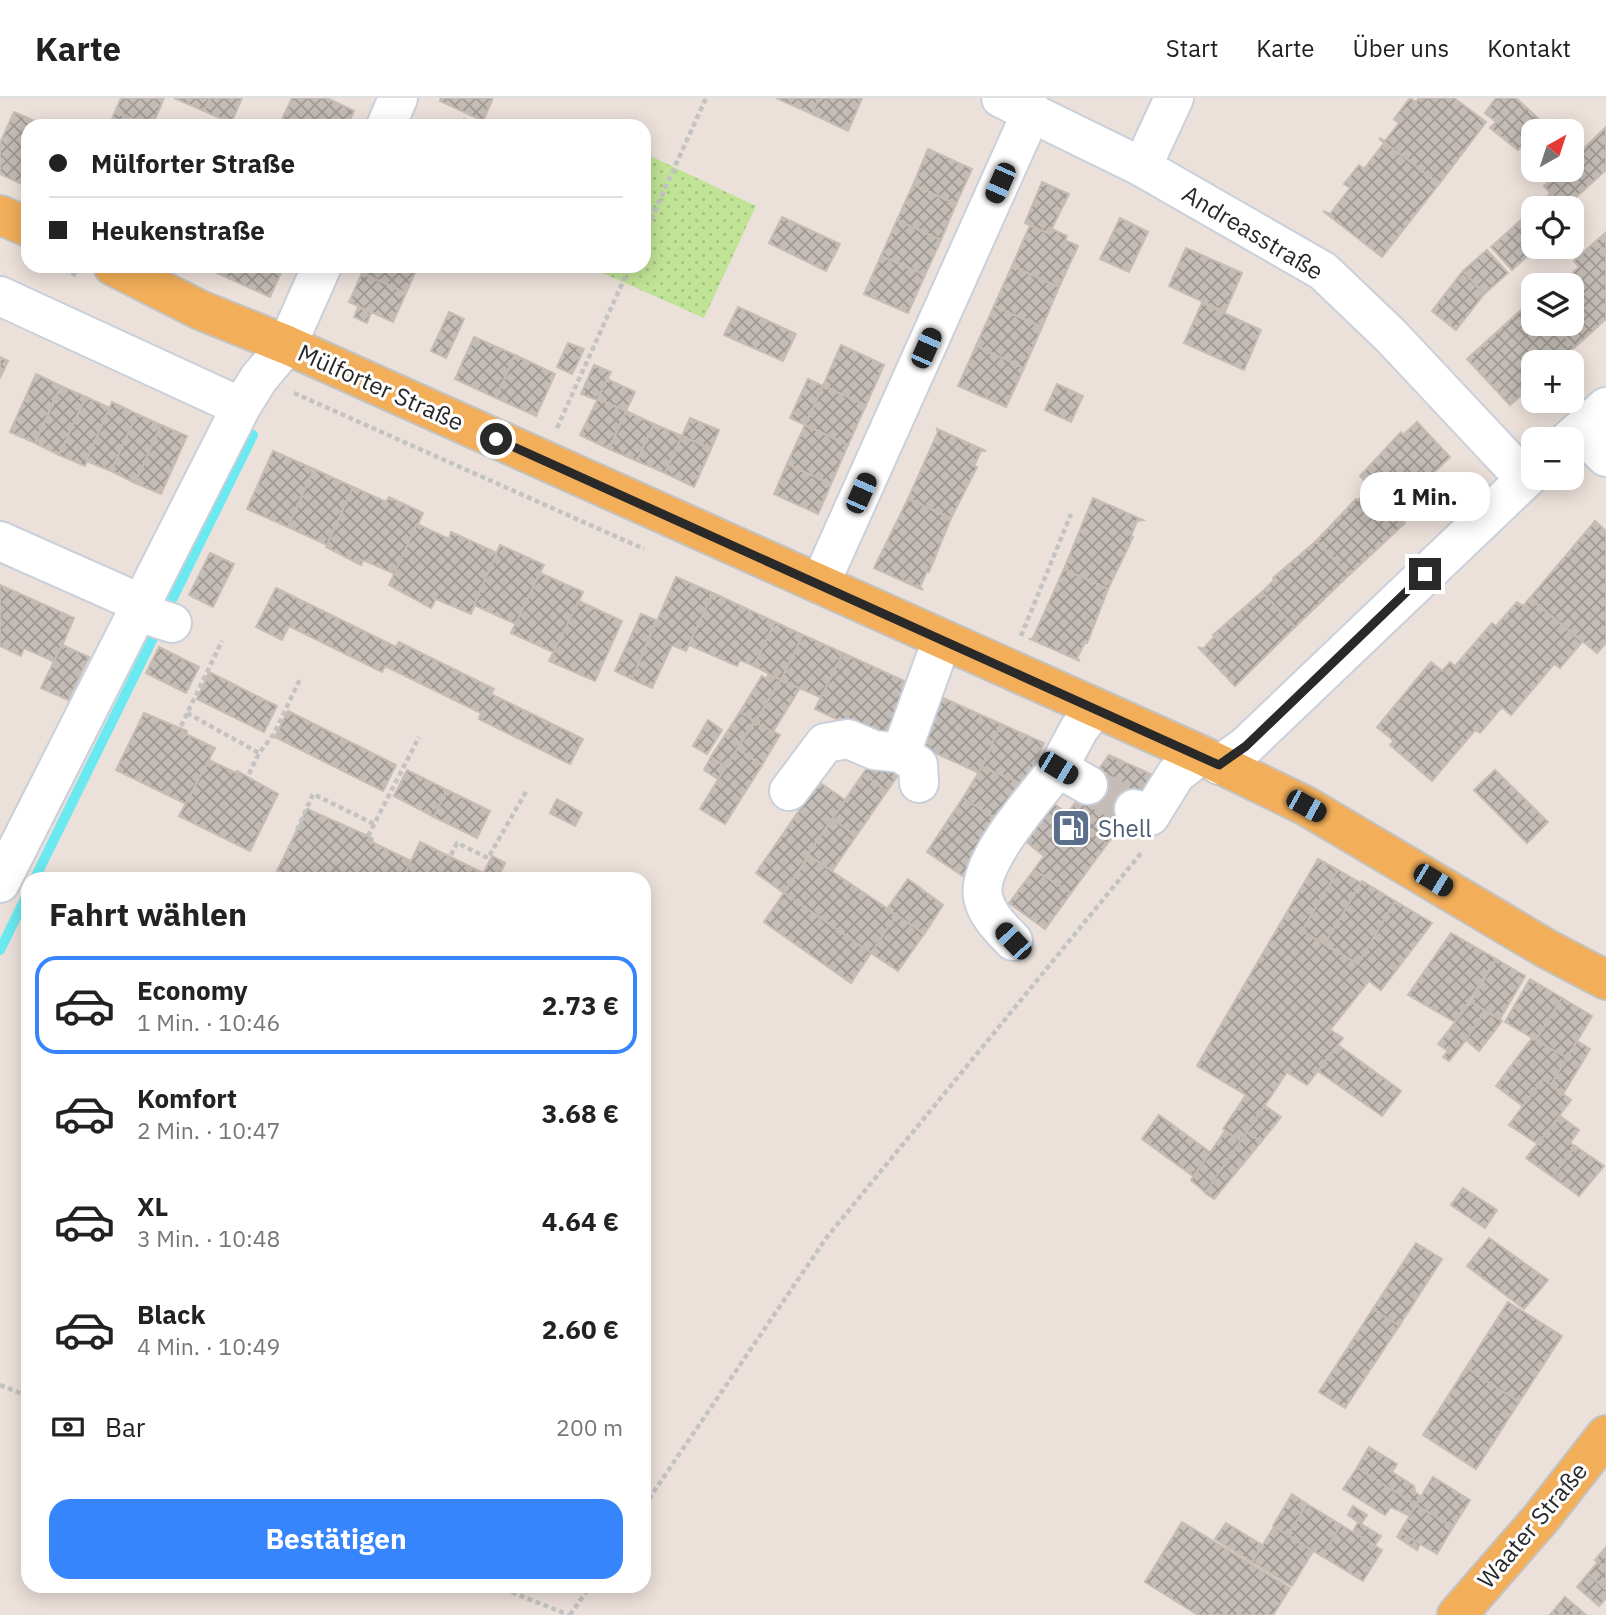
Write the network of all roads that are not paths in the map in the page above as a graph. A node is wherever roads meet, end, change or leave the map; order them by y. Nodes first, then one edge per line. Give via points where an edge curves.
1 (398, 98) edge
2 (1174, 98) edge
3 (1017, 105) edge
4 (389, 119) edge
5 (1142, 167) junction
6 (0, 215) edge
7 (21, 224) edge
8 (127, 273) edge
9 (319, 273) edge
10 (0, 296) edge
11 (287, 345) junction
12 (241, 407) junction
13 (1521, 467) edge
14 (1521, 483) edge
15 (0, 541) edge
16 (820, 584) junction
17 (152, 614) junction
18 (942, 640) junction
19 (1095, 708) junction
20 (1210, 760) junction
21 (789, 792) dead end
22 (1134, 809) tunnel mouth
23 (0, 883) edge
24 (1013, 941) dead end
25 (1606, 980) edge
26 (1606, 1435) edge
27 (1457, 1615) edge

1 - 4 street
2 - 5 street
3 - 5 street, Andreasstraße
3 - 16 street
5 - 13 street, Andreasstraße via 1323,271
6 - 7 main road
8 - 11 main road, Mülforter Straße via 200,310
9 - 11 street
10 - 12 street
11 - 12 street, Mülforter Straße
11 - 16 main road, Mülforter Straße
12 - 17 street, Mülforter Straße
14 - 20 street via 1246,746
15 - 17 street
16 - 18 main road, Mülforter Straße
17 - 23 street, Mülforter Straße
18 - 19 main road, Mülforter Straße
18 - 21 street via 910,768 848,739 825,743
19 - 20 main road, Mülforter Straße
19 - 24 street via 1073,777 995,854 985,875 982,895 990,916
20 - 22 street via 1177,774 1150,816
20 - 25 main road, Mülforter Straße via 1306,806
26 - 27 main road, Waater Straße

